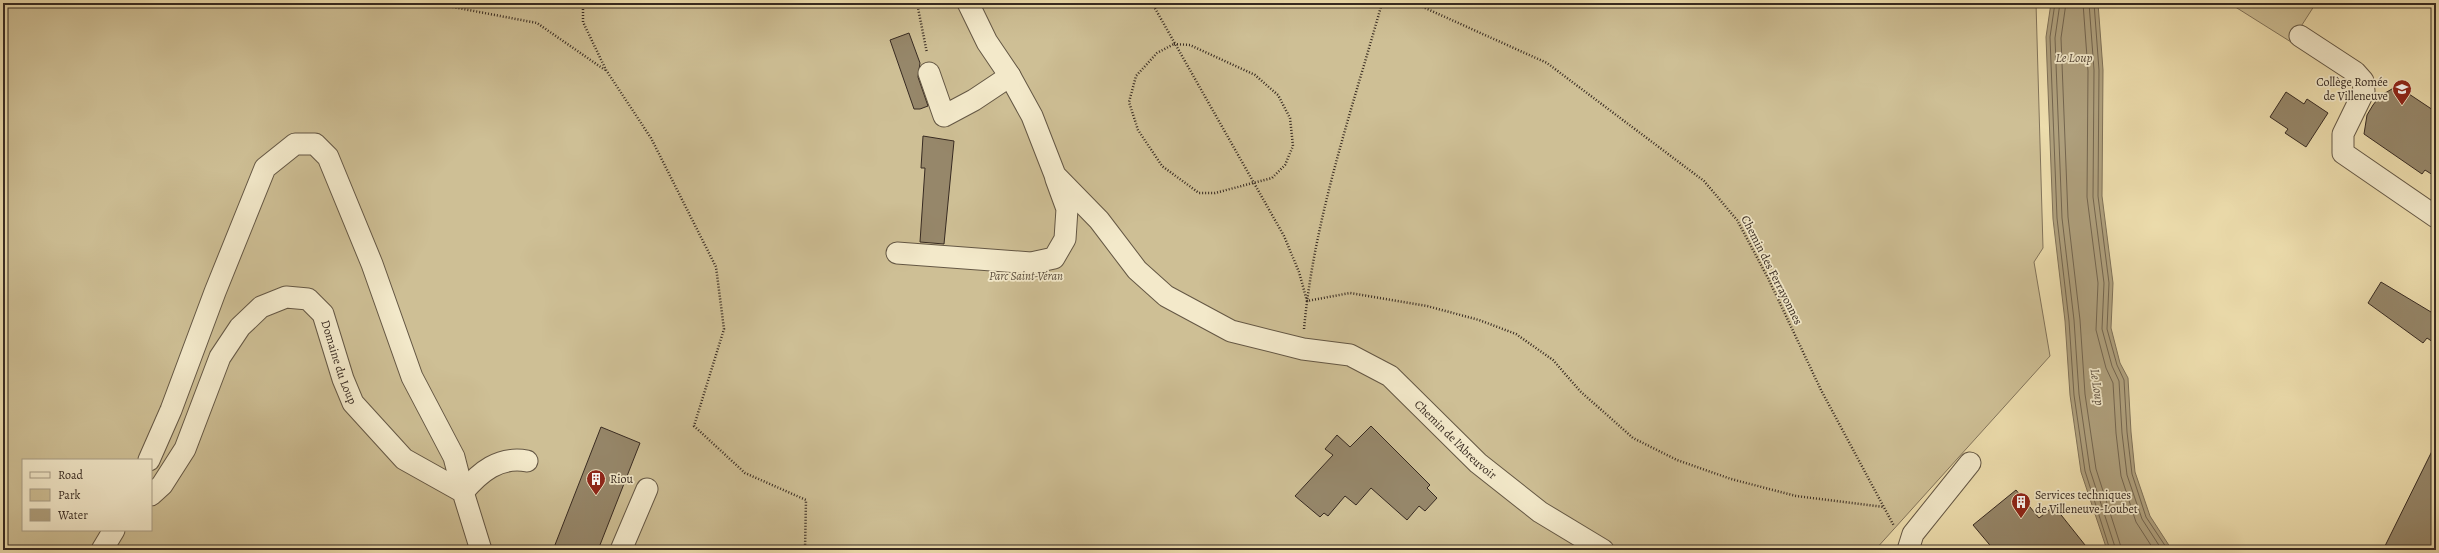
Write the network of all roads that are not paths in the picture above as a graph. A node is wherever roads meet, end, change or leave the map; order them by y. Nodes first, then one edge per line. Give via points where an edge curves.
1 (968, 3) edge
2 (2300, 36) dead end
3 (930, 73) road end
4 (1010, 76) junction
5 (1055, 175) junction
6 (2436, 217) edge
7 (897, 253) dead end
8 (149, 459) edge
9 (527, 461) dead end
10 (1970, 463) dead end
11 (646, 489) dead end
12 (463, 492) junction
13 (152, 494) edge
14 (108, 531) edge
15 (113, 531) edge
16 (102, 550) edge
17 (481, 550) edge
18 (621, 550) edge
19 (1603, 550) edge
20 (1908, 550) edge

1 - 4 street via 987,42
2 - 6 street via 2355,72 2363,81 2364,91 2343,134 2343,153
3 - 4 street via 944,116
4 - 5 street via 1032,116
5 - 7 street via 1066,209 1065,239 1054,258 1031,263
5 - 19 street, Chemin de l'Abreuvoir via 1099,220 1137,270 1166,296 1231,331 1303,349 1350,355 1390,376 1478,463 1540,512
8 - 12 street via 169,416 265,168 295,144 315,144 328,157 372,264 412,377 454,457
9 - 12 street via 513,458 491,466 478,474
10 - 20 street via 1914,534
11 - 18 street
12 - 13 street, Domaine du Loup via 404,459 376,430 354,404 343,379 323,314 308,299 286,297 261,307 240,327 220,357 185,449 162,485
12 - 17 street
14 - 16 street
15 - 16 street

